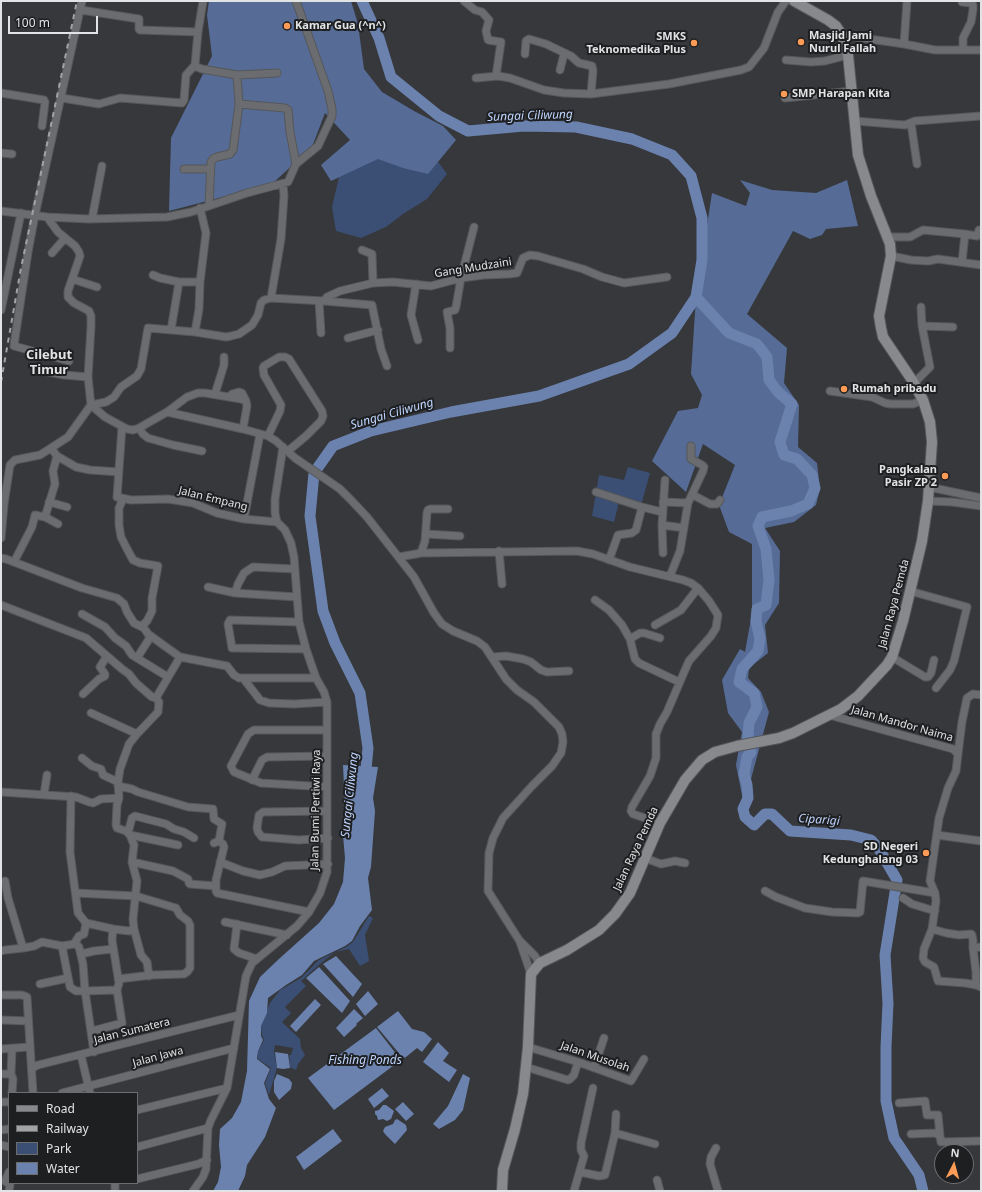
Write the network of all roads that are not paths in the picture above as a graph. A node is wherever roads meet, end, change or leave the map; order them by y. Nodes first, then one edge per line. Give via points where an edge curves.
1 (82, 1) edge
2 (203, 1) edge
3 (296, 1) edge
4 (464, 1) edge
5 (786, 1) edge
6 (794, 1) edge
7 (908, 1) edge
8 (962, 2) dead end
9 (81, 10) junction
10 (198, 32) junction
11 (842, 35) junction
12 (904, 44) junction
13 (963, 49) junction
14 (981, 50) edge
15 (525, 54) dead end
16 (564, 54) junction
17 (848, 55) junction
18 (786, 60) dead end
19 (195, 65) junction
20 (560, 70) dead end
21 (278, 73) dead end
22 (238, 75) junction
23 (496, 76) junction
24 (476, 78) dead end
25 (852, 91) junction
26 (1, 93) edge
27 (591, 94) junction
28 (62, 98) junction
29 (785, 98) dead end
30 (239, 104) junction
31 (981, 116) edge
32 (855, 121) junction
33 (911, 123) junction
34 (42, 126) dead end
35 (1, 153) edge
36 (12, 154) dead end
37 (296, 164) junction
38 (917, 164) dead end
39 (102, 166) dead end
40 (184, 169) dead end
41 (210, 169) junction
42 (283, 184) junction
43 (209, 205) junction
44 (200, 208) junction
45 (1, 211) edge
46 (20, 213) junction
47 (35, 215) junction
48 (47, 217) junction
49 (92, 219) junction
50 (474, 227) dead end
51 (981, 230) edge
52 (891, 234) junction
53 (965, 234) junction
54 (65, 238) junction
55 (362, 250) dead end
56 (52, 253) dead end
57 (891, 256) junction
58 (962, 262) junction
59 (981, 265) edge
60 (153, 275) dead end
61 (667, 277) dead end
62 (461, 278) junction
63 (72, 279) junction
64 (179, 282) junction
65 (200, 282) junction
66 (373, 283) junction
67 (416, 284) junction
68 (97, 287) dead end
69 (271, 298) junction
70 (321, 301) junction
71 (922, 307) dead end
72 (1, 310) edge
73 (922, 326) junction
74 (953, 327) dead end
75 (171, 330) junction
76 (378, 330) junction
77 (195, 332) junction
78 (321, 333) dead end
79 (348, 338) dead end
80 (418, 340) dead end
81 (450, 348) dead end
82 (224, 357) dead end
83 (69, 361) dead end
84 (387, 366) dead end
85 (44, 371) dead end
86 (88, 377) junction
87 (914, 383) junction
88 (830, 391) dead end
89 (215, 394) junction
90 (923, 400) junction
91 (91, 405) junction
92 (167, 412) junction
93 (122, 427) junction
94 (139, 428) junction
95 (243, 429) junction
96 (260, 434) junction
97 (268, 436) junction
98 (691, 446) dead end
99 (51, 448) junction
100 (286, 449) junction
101 (202, 451) dead end
102 (57, 456) junction
103 (119, 472) junction
104 (665, 480) dead end
105 (929, 487) junction
106 (596, 492) dead end
107 (693, 495) junction
108 (970, 495) junction
109 (981, 498) edge
110 (124, 499) junction
111 (720, 500) dead end
112 (928, 501) junction
113 (49, 502) junction
114 (663, 502) junction
115 (688, 503) junction
116 (969, 504) junction
117 (981, 506) edge
118 (67, 507) dead end
119 (642, 507) junction
120 (448, 509) dead end
121 (662, 512) junction
122 (45, 517) junction
123 (244, 519) junction
124 (277, 522) junction
125 (58, 524) dead end
126 (662, 525) junction
127 (684, 528) junction
128 (426, 534) junction
129 (460, 536) dead end
130 (1, 538) edge
131 (499, 551) junction
132 (421, 553) junction
133 (663, 553) dead end
134 (399, 557) junction
135 (1, 558) edge
136 (609, 560) junction
137 (14, 562) junction
138 (295, 569) junction
139 (670, 576) junction
140 (502, 584) dead end
141 (208, 587) dead end
142 (698, 588) junction
143 (910, 591) junction
144 (235, 593) junction
145 (297, 597) junction
146 (595, 600) dead end
147 (1, 605) edge
148 (82, 614) dead end
149 (299, 622) junction
150 (655, 625) dead end
151 (142, 626) junction
152 (151, 636) junction
153 (660, 638) dead end
154 (630, 639) junction
155 (306, 649) junction
156 (107, 656) junction
157 (180, 656) junction
158 (493, 657) junction
159 (892, 657) junction
160 (137, 658) junction
161 (934, 660) dead end
162 (569, 671) dead end
163 (168, 677) junction
164 (243, 678) junction
165 (316, 678) junction
166 (679, 682) junction
167 (936, 688) dead end
168 (83, 694) dead end
169 (981, 694) edge
170 (156, 698) junction
171 (327, 702) junction
172 (91, 713) dead end
173 (829, 715) junction
174 (327, 730) junction
175 (137, 734) junction
176 (958, 754) junction
177 (327, 756) junction
178 (82, 758) dead end
179 (47, 775) dead end
180 (252, 780) junction
181 (118, 784) junction
182 (327, 787) junction
183 (1, 792) edge
184 (44, 794) junction
185 (72, 796) junction
186 (119, 798) junction
187 (326, 811) junction
188 (660, 824) junction
189 (128, 833) junction
190 (936, 835) junction
191 (194, 838) dead end
192 (328, 838) junction
193 (981, 841) edge
194 (178, 845) dead end
195 (645, 858) junction
196 (132, 862) junction
197 (220, 862) junction
198 (685, 863) dead end
199 (328, 864) junction
200 (5, 881) dead end
201 (216, 886) junction
202 (765, 891) dead end
203 (935, 893) junction
204 (76, 894) junction
205 (136, 896) junction
206 (903, 898) dead end
207 (935, 911) junction
208 (309, 912) junction
209 (225, 922) dead end
210 (86, 923) junction
211 (237, 924) junction
212 (134, 929) junction
213 (932, 929) junction
214 (113, 930) junction
215 (287, 935) junction
216 (520, 940) junction
217 (74, 944) junction
218 (62, 946) junction
219 (981, 947) edge
220 (23, 948) junction
221 (973, 948) junction
222 (113, 949) junction
223 (1, 951) edge
224 (81, 954) junction
225 (257, 959) junction
226 (540, 963) junction
227 (978, 972) edge
228 (531, 974) junction
229 (149, 976) junction
230 (68, 978) junction
231 (118, 979) junction
232 (40, 984) dead end
233 (978, 986) edge
234 (117, 990) junction
235 (85, 991) junction
236 (1, 995) edge
237 (239, 1016) junction
238 (1, 1020) edge
239 (28, 1021) junction
240 (92, 1031) junction
241 (604, 1038) dead end
242 (29, 1047) junction
243 (528, 1047) junction
244 (234, 1048) junction
245 (1, 1049) edge
246 (12, 1049) junction
247 (94, 1052) junction
248 (81, 1055) junction
249 (644, 1059) dead end
250 (578, 1062) junction
251 (526, 1067) junction
252 (32, 1068) junction
253 (594, 1068) junction
254 (1, 1074) edge
255 (11, 1074) junction
256 (227, 1088) junction
257 (593, 1088) dead end
258 (89, 1090) edge
259 (12, 1092) edge
260 (33, 1092) edge
261 (71, 1092) edge
262 (899, 1103) dead end
263 (138, 1110) edge
264 (616, 1114) dead end
265 (208, 1128) junction
266 (615, 1133) junction
267 (911, 1134) dead end
268 (940, 1136) junction
269 (981, 1141) edge
270 (655, 1144) dead end
271 (138, 1147) edge
272 (716, 1148) dead end
273 (207, 1160) junction
274 (580, 1172) junction
275 (8, 1174) edge
276 (138, 1179) edge
277 (657, 1180) dead end
278 (8, 1183) edge
279 (193, 1191) edge
280 (502, 1191) edge
281 (574, 1191) edge
282 (660, 1191) edge
283 (718, 1191) edge

1 - 9 street
2 - 10 street
3 - 37 street via 332,109 330,122 318,146
4 - 23 street via 482,12 489,20 486,31 488,40 501,42
5 - 27 street via 778,12 764,48 747,68 669,84
6 - 11 main road, Jalan Raya Pemda via 828,20
7 - 12 street
8 - 13 street via 973,5 974,10 963,38
9 - 10 street via 139,19 140,30
9 - 28 street
10 - 19 street
11 - 12 street
11 - 17 main road, Jalan Raya Pemda
12 - 13 street via 935,50
13 - 14 street
15 - 16 street via 526,41 529,39 546,44
16 - 20 street
16 - 27 street via 579,63 593,67
17 - 18 street via 825,61
17 - 25 main road, Jalan Raya Pemda
19 - 22 street via 202,69
19 - 28 street via 186,75 184,100 180,103 120,98 99,104
21 - 22 street
22 - 30 street
23 - 24 street
23 - 27 street via 553,92
25 - 29 street
25 - 32 main road, Jalan Raya Pemda
26 - 34 street via 44,100
28 - 47 street
30 - 37 street via 287,109
30 - 41 street via 233,150 227,156 213,159
31 - 33 street
32 - 33 street via 905,125
32 - 52 main road, Jalan Raya Pemda via 862,170 871,196
33 - 38 street
35 - 36 street
37 - 42 street via 288,182
39 - 49 street
40 - 41 street
41 - 43 street
42 - 43 street
42 - 69 street via 281,239
43 - 44 street
44 - 49 street via 167,217
44 - 65 street via 206,232
45 - 46 street
46 - 47 street
46 - 72 street
47 - 48 street
47 - 83 street via 14,346
48 - 49 street
48 - 54 street
50 - 62 street
51 - 53 street via 977,236
52 - 53 street via 910,237 923,230
52 - 57 main road, Jalan Raya Pemda
53 - 58 street
54 - 56 street
54 - 63 street via 77,249 80,256
55 - 66 street via 372,254
57 - 58 street via 911,260 938,259
57 - 87 main road, Jalan Raya Pemda via 879,316 881,328 883,337
58 - 59 street
60 - 64 street
61 - 62 street, Gang Mudzaini via 620,283 583,269 530,255 523,258 517,273
62 - 67 street, Gang Mudzaini via 431,286
62 - 81 street via 456,309 447,312
63 - 68 street
63 - 86 street via 68,296 74,303 89,311 91,316
64 - 65 street
64 - 75 street
65 - 77 street
66 - 67 street, Gang Mudzaini
66 - 70 street, Gang Mudzaini via 340,291
67 - 80 street via 411,315
69 - 70 street
69 - 77 street via 261,303 252,325 238,334 226,337
70 - 76 street via 372,305
70 - 78 street
71 - 73 street
73 - 74 street
73 - 87 street via 930,367
75 - 77 street
75 - 91 street via 148,328 139,374 106,402
76 - 79 street
76 - 84 street
82 - 89 street
85 - 86 street
86 - 91 street
87 - 90 main road, Jalan Raya Pemda
88 - 90 street via 872,397 891,404 913,404
89 - 92 street via 193,394
89 - 95 street via 246,401
90 - 105 main road, Jalan Raya Pemda via 930,422 932,442
91 - 93 street
91 - 99 street via 68,437
92 - 94 street
92 - 95 street
93 - 94 street via 126,430
93 - 103 street
94 - 101 street via 148,438
95 - 96 street
96 - 97 street
96 - 123 street
97 - 100 street
97 - 100 street via 281,405 264,375 263,368 279,357 285,357 323,416 306,436
98 - 107 street via 691,459 704,467
99 - 102 street
99 - 130 street via 40,455 15,460 10,465
100 - 124 street, Jalan Bumi Pertiwi Raya via 275,499
100 - 134 street via 340,489 367,517
102 - 103 street via 76,467
102 - 113 street via 53,471 55,484
103 - 110 street via 118,496
104 - 114 street
105 - 108 street
105 - 112 main road, Jalan Raya Pemda
106 - 119 street
107 - 111 street via 710,504 718,504
107 - 115 street
108 - 109 street
108 - 116 street
110 - 123 street, Jalan Empang via 168,499 192,503 217,513
110 - 151 street via 119,508 119,525 126,547 133,560 140,564 158,566 152,611
112 - 116 street
112 - 143 main road, Jalan Raya Pemda
113 - 118 street
113 - 122 street
114 - 115 street
114 - 121 street
115 - 127 street
116 - 117 street
119 - 121 street
119 - 136 street via 636,530 618,536
120 - 128 street via 428,510
121 - 126 street
122 - 125 street
122 - 137 street via 35,515 32,527
123 - 124 street, Jalan Empang
124 - 138 street, Jalan Bumi Pertiwi Raya via 285,530 291,544
126 - 127 street
126 - 133 street
127 - 139 street via 680,552
128 - 129 street
128 - 132 street
131 - 132 street
131 - 136 street via 577,551
131 - 140 street
132 - 134 street
134 - 158 street via 442,624 477,641
135 - 137 street
136 - 139 street
137 - 151 street via 82,588 117,598 124,604 134,622
138 - 144 street via 253,567 244,573
138 - 145 street, Jalan Bumi Pertiwi Raya
139 - 142 street
141 - 144 street
142 - 150 street via 681,610
142 - 166 street via 718,615 716,628 689,661
143 - 159 main road, Jalan Raya Pemda
143 - 167 street via 967,607 954,661
144 - 145 street
145 - 149 street, Jalan Bumi Pertiwi Raya
146 - 154 street via 622,625
147 - 156 street via 86,638
148 - 160 street via 105,627
149 - 155 street, Jalan Bumi Pertiwi Raya
149 - 155 street via 230,620 228,624 232,648
151 - 152 street
152 - 157 street
152 - 160 street
153 - 154 street via 640,633
154 - 166 street via 638,663
155 - 165 street, Jalan Bumi Pertiwi Raya
156 - 168 street via 100,667 105,676
156 - 170 street via 150,696
157 - 163 street
157 - 164 street via 227,666 234,675
158 - 162 street via 523,659 547,672
158 - 216 street via 506,679 559,727 563,742 561,753 552,766 503,818 489,853 488,891
159 - 161 street via 925,678 931,673
159 - 173 main road, Jalan Raya Pemda via 858,696
160 - 163 street
163 - 170 street
164 - 165 street
164 - 171 street via 260,700 269,703
165 - 171 street, Jalan Bumi Pertiwi Raya
166 - 188 street via 656,734 656,758 650,776 631,811
169 - 176 street via 973,694 966,698
170 - 175 street via 159,702 158,712
171 - 174 street, Jalan Bumi Pertiwi Raya
172 - 175 street
173 - 176 street, Jalan Mandor Naima via 953,750
173 - 188 main road, Jalan Raya Pemda via 779,738 715,752 702,760 685,780
174 - 177 street, Jalan Bumi Pertiwi Raya
174 - 180 street via 251,731 231,766 234,772
175 - 181 street via 126,749
176 - 190 street, Jalan Mandor Naima via 956,771 948,788
177 - 180 street via 264,758
177 - 182 street, Jalan Bumi Pertiwi Raya
178 - 181 street via 101,769 103,775
179 - 184 street
180 - 182 street via 261,783
181 - 186 street
181 - 197 street via 188,807 213,808 214,818 222,824 217,842 224,847
182 - 187 street, Jalan Bumi Pertiwi Raya
183 - 184 street
184 - 185 street
185 - 186 street via 93,803 101,799
185 - 204 street via 70,852
186 - 189 street via 116,825
187 - 192 street, Jalan Bumi Pertiwi Raya
187 - 192 street via 263,812 259,815 257,828 262,836 299,840
188 - 195 main road, Jalan Raya Pemda
189 - 191 street via 134,816 166,824
189 - 194 street
189 - 196 street via 134,845
190 - 193 street
190 - 203 street, Jalan Mandor Naima via 930,881
192 - 199 street, Jalan Bumi Pertiwi Raya
195 - 198 street via 662,864 675,861
195 - 226 main road, Jalan Raya Pemda via 630,893 615,914 599,930
196 - 201 street via 173,872 188,879 190,884
196 - 205 street via 137,881
197 - 199 street via 260,875 285,866
197 - 201 street
199 - 208 street, Jalan Bumi Pertiwi Raya via 323,887
200 - 220 street
201 - 208 street via 216,891 221,895
202 - 203 street via 804,908 858,913 865,881
203 - 207 street, Jalan Mandor Naima
204 - 205 street
204 - 210 street via 78,913
205 - 212 street
205 - 229 street via 176,908 190,924 190,968 187,972
206 - 207 street via 912,904
207 - 213 street, Jalan Mandor Naima
208 - 215 street, Jalan Bumi Pertiwi Raya
209 - 211 street
210 - 214 street
210 - 217 street via 84,934 78,936
211 - 215 street
211 - 225 street via 234,949
212 - 214 street
212 - 229 street via 141,955 147,962
213 - 221 street via 959,935 971,934
213 - 233 street, Jalan Mandor Naima via 923,958 934,967 938,981
214 - 222 street
215 - 225 street, Jalan Bumi Pertiwi Raya
216 - 226 street
216 - 228 street
217 - 218 street
217 - 224 street via 79,947
218 - 220 street via 42,942
218 - 230 street
219 - 221 street
220 - 223 street
221 - 227 street
222 - 224 street
222 - 231 street
224 - 235 street
225 - 237 street, Jalan Bumi Pertiwi Raya via 252,963 246,976
226 - 228 main road, Jalan Raya Pemda
227 - 233 street
228 - 243 main road
229 - 231 street
230 - 232 street
230 - 235 street via 72,990
231 - 234 street
234 - 235 street
234 - 240 street via 122,1023
235 - 240 street
236 - 239 street via 25,995
237 - 244 street, Jalan Bumi Pertiwi Raya
237 - 247 street, Jalan Sumatera
238 - 239 street
239 - 242 street
240 - 247 street
241 - 253 street
242 - 246 street
242 - 252 street
243 - 250 street, Jalan Musolah
243 - 251 main road
244 - 256 street, Jalan Bumi Pertiwi Raya
244 - 258 street, Jalan Jawa
245 - 246 street
246 - 255 street
247 - 248 street, Jalan Sumatera
248 - 252 street, Jalan Sumatera
248 - 258 street
249 - 253 street, Jalan Musolah via 631,1081
250 - 251 street via 574,1075 568,1080
250 - 253 street, Jalan Musolah
251 - 280 main road via 523,1094 503,1170
252 - 260 street
254 - 255 street
255 - 259 street
256 - 263 street
256 - 265 street, Jalan Bumi Pertiwi Raya
257 - 274 street via 581,1143 584,1156
258 - 261 street, Jalan Jawa
262 - 268 street via 925,1101 927,1115 938,1115
264 - 266 street
265 - 271 street
265 - 273 street, Jalan Bumi Pertiwi Raya
266 - 270 street
266 - 274 street via 605,1175
267 - 268 street via 931,1132
268 - 269 street via 941,1142
272 - 283 street via 710,1164
273 - 276 street
273 - 279 street, Jalan Bumi Pertiwi Raya via 205,1173
274 - 281 street
275 - 278 street via 5,1181
277 - 282 street

